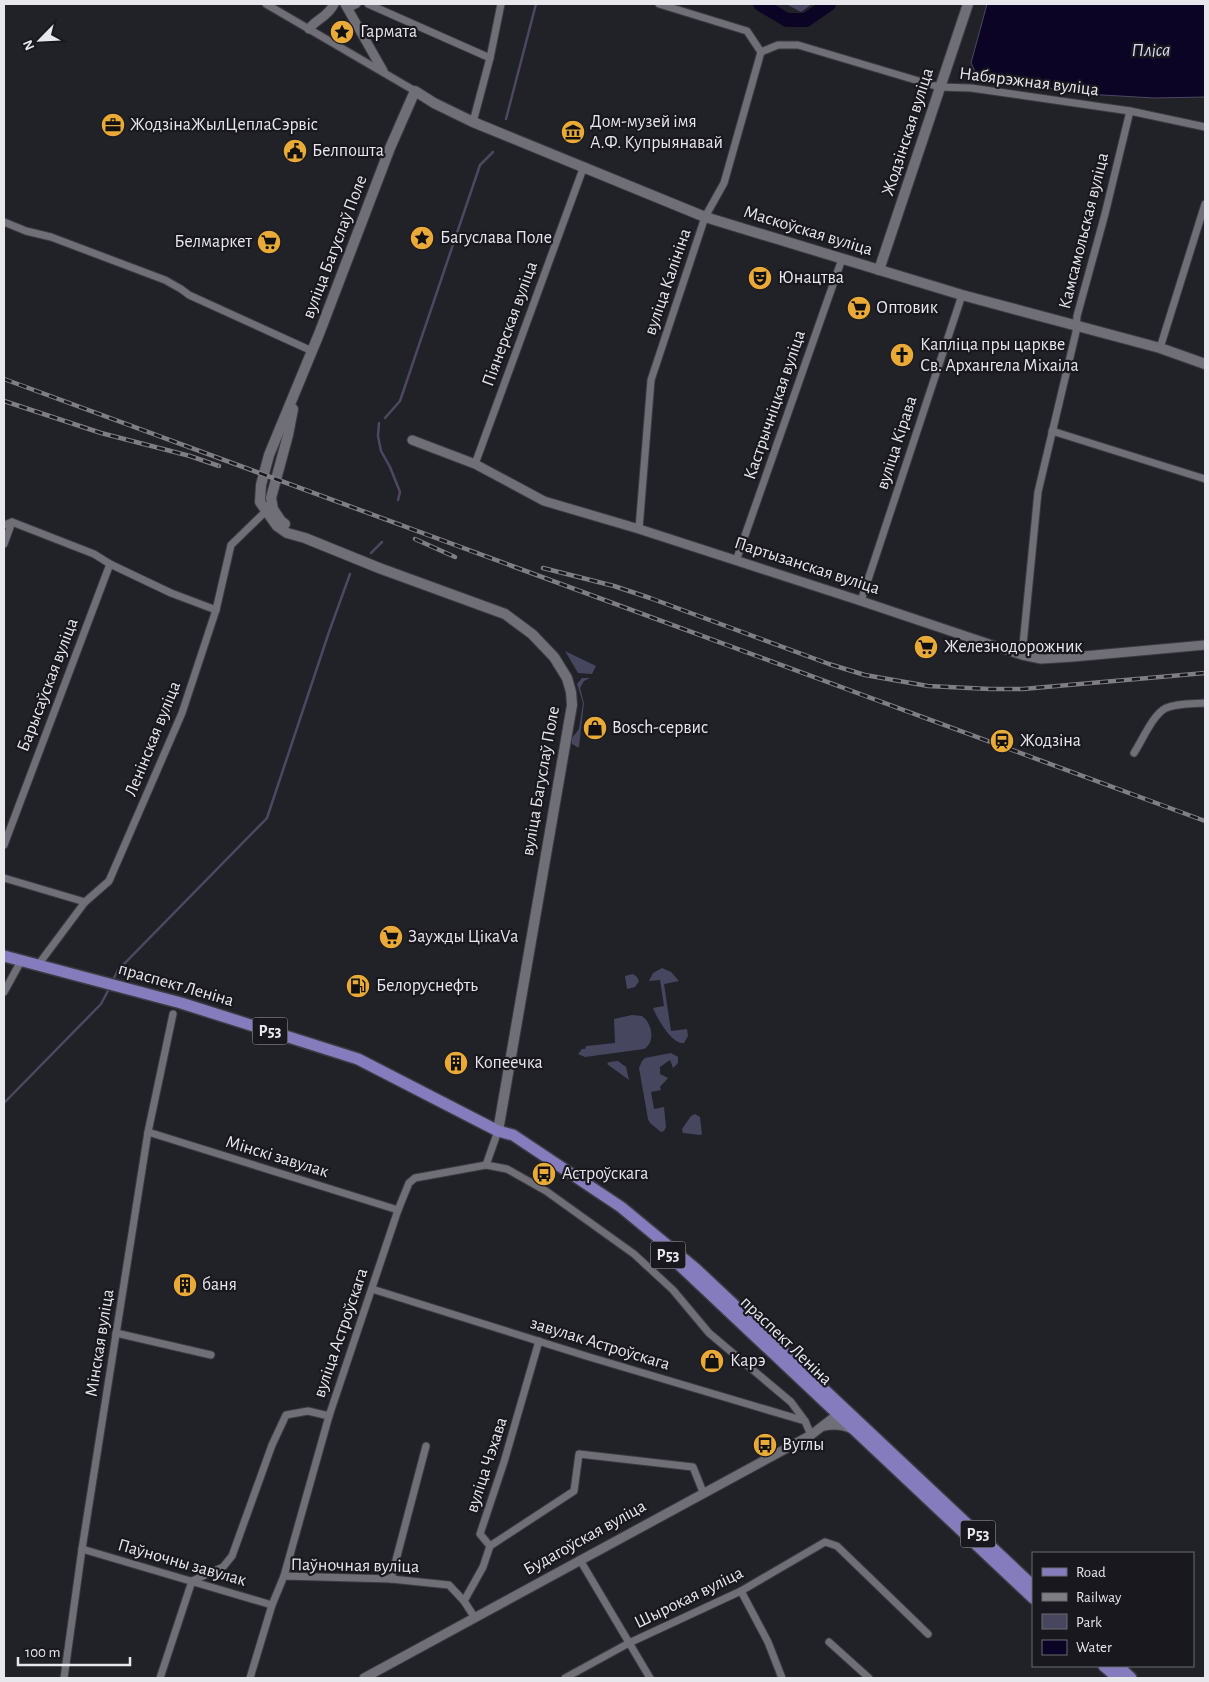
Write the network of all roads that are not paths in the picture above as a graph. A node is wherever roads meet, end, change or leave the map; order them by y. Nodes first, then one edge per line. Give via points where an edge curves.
1 (266, 4) edge
2 (334, 4) edge
3 (358, 4) edge
4 (368, 4) edge
5 (500, 4) edge
6 (659, 4) edge
7 (968, 4) edge
8 (346, 6) edge
9 (309, 29) junction
10 (761, 52) junction
11 (490, 58) junction
12 (383, 71) junction
13 (939, 87) junction
14 (415, 91) junction
15 (1130, 111) junction
16 (473, 122) junction
17 (1205, 127) edge
18 (584, 166) junction
19 (1205, 204) edge
20 (705, 217) junction
21 (4, 222) edge
22 (842, 259) junction
23 (879, 270) junction
24 (962, 295) junction
25 (1077, 325) junction
26 (1160, 348) junction
27 (312, 351) junction
28 (1205, 364) edge
29 (297, 388) junction
30 (1052, 431) junction
31 (412, 440) dead end
32 (475, 464) junction
33 (1205, 479) edge
34 (266, 512) junction
35 (12, 522) junction
36 (4, 525) edge
37 (639, 529) junction
38 (304, 538) junction
39 (4, 544) edge
40 (736, 561) junction
41 (110, 564) junction
42 (861, 601) junction
43 (216, 610) junction
44 (1205, 645) edge
45 (1022, 655) junction
46 (1205, 703) edge
47 (1134, 753) dead end
48 (4, 845) edge
49 (4, 878) edge
50 (85, 902) junction
51 (4, 956) edge
52 (21, 961) junction
53 (38, 965) junction
54 (4, 992) edge
55 (173, 1014) dead end
56 (498, 1131) junction
57 (148, 1132) junction
58 (486, 1166) junction
59 (398, 1210) junction
60 (372, 1288) junction
61 (116, 1333) junction
62 (539, 1341) junction
63 (211, 1356) dead end
64 (822, 1399) junction
65 (841, 1412) junction
66 (329, 1416) junction
67 (806, 1421) junction
68 (821, 1427) junction
69 (856, 1431) junction
70 (810, 1435) junction
71 (426, 1446) dead end
72 (704, 1492) junction
73 (490, 1546) junction
74 (82, 1549) junction
75 (580, 1560) junction
76 (284, 1576) junction
77 (391, 1579) junction
78 (192, 1581) junction
79 (1032, 1585) edge
80 (741, 1591) junction
81 (1032, 1597) edge
82 (464, 1601) junction
83 (272, 1605) junction
84 (475, 1618) junction
85 (928, 1634) dead end
86 (829, 1642) dead end
87 (629, 1643) junction
88 (1105, 1667) edge
89 (1119, 1667) edge
90 (64, 1678) edge
91 (160, 1678) edge
92 (250, 1678) edge
93 (364, 1678) edge
94 (565, 1678) edge
95 (650, 1678) edge
96 (782, 1678) edge
97 (869, 1678) edge
98 (1118, 1678) edge
99 (1131, 1678) edge

1 - 9 street
2 - 9 street via 326,16
3 - 8 street
4 - 11 street
5 - 11 street
6 - 10 street via 747,32
7 - 13 main road, Жодзінская вуліца
8 - 12 street
9 - 12 street
10 - 13 street, Набярэжная вуліца via 778,45 798,45
10 - 20 street, вуліца Калініна via 724,183
11 - 16 street
12 - 14 street
13 - 15 street, Набярэжная вуліца via 971,88
13 - 23 main road, Жодзінская вуліца
14 - 16 main road, Маскоўская вуліца
14 - 27 main road, вуліца Багуслаў Поле
15 - 17 street, Набярэжная вуліца
15 - 25 street, Камсамольская вуліца
16 - 18 main road, Маскоўская вуліца
18 - 20 main road, Маскоўская вуліца
18 - 32 street, Піянерская вуліца
19 - 26 street
20 - 22 main road, Маскоўская вуліца
20 - 37 street, вуліца Калініна via 650,380
21 - 27 street via 165,280 189,295
22 - 23 main road, Маскоўская вуліца
22 - 40 street, Кастрычніцкая вуліца
23 - 24 main road, Маскоўская вуліца
24 - 25 main road, Маскоўская вуліца
24 - 42 street, вуліца Кірава
25 - 26 main road, Маскоўская вуліца
25 - 30 street, Камсамольская вуліца
26 - 28 main road, Маскоўская вуліца
27 - 29 main road, вуліца Багуслаў Поле
29 - 34 main road, вуліца Багуслаў Поле via 260,485 260,502
29 - 38 main road, вуліца Багуслаў Поле via 272,498 280,521
30 - 33 street
30 - 45 street, Камсамольская вуліца via 1038,492
31 - 32 street, Партызанская вуліца
32 - 37 street, Партызанская вуліца via 544,501
34 - 38 main road, вуліца Багуслаў Поле via 287,533
34 - 43 street, Ленінская вуліца via 231,545
35 - 36 street
35 - 39 street
35 - 41 street via 94,554
37 - 40 street, Партызанская вуліца
38 - 56 main road, вуліца Багуслаў Поле via 505,614 532,634 554,657 567,678 572,705
40 - 42 street, Партызанская вуліца
41 - 43 street
41 - 48 street, Барысаўская вуліца
42 - 45 street, Партызанская вуліца
43 - 50 street, Ленінская вуліца via 182,713 109,881
44 - 45 street, Партызанская вуліца via 1040,659
46 - 47 street via 1164,709 1156,716
49 - 50 street
50 - 53 street, Ленінская вуліца
51 - 52 main road, праспект Леніна / Р53
52 - 53 main road, праспект Леніна / Р53
52 - 54 street
53 - 56 main road, праспект Леніна / Р53 via 181,1003 358,1059
55 - 57 street, Мінская вуліца
56 - 58 street
56 - 64 main road, праспект Леніна / Р53 via 508,1141 592,1193 633,1224
56 - 65 main road, праспект Леніна / Р53 via 513,1135 621,1206 652,1231 766,1333
57 - 59 street, Мінскі завулак
57 - 61 street, Мінская вуліца
58 - 59 street, вуліца Астроўскага via 415,1178 409,1183
58 - 67 street via 507,1169 546,1191 634,1254 673,1290 709,1333 791,1402
59 - 60 street, вуліца Астроўскага
60 - 62 street, завулак Астроўскага
60 - 66 street, вуліца Астроўскага
61 - 63 street
61 - 74 street, Мінская вуліца
62 - 67 street, завулак Астроўскага
62 - 73 street, вуліца Чэхава via 480,1534
64 - 65 main road, праспект Леніна / Р53
64 - 68 street via 828,1412
65 - 68 street, Будагоўская вуліца
65 - 69 main road, праспект Леніна / Р53
65 - 79 main road, праспект Леніна / Р53
66 - 76 street
66 - 78 street, вуліца Астроўскага via 308,1411 286,1415 232,1556 223,1567
67 - 70 street
68 - 69 street via 844,1425
68 - 70 street, Будагоўская вуліца
69 - 81 main road, праспект Леніна / Р53
70 - 72 street, Будагоўская вуліца
71 - 77 street
72 - 73 street via 693,1466 579,1454 574,1491
72 - 75 street, Будагоўская вуліца
73 - 82 street via 483,1567
74 - 78 street, Паўночны завулак
74 - 90 street, Мінская вуліца
75 - 84 street, Будагоўская вуліца
75 - 87 street
76 - 77 street, Паўночная вуліца
76 - 83 street, Паўночная вуліца
77 - 82 street, Паўночная вуліца via 449,1585
78 - 83 street, Паўночны завулак
78 - 91 street
80 - 85 street, Шырокая вуліца via 825,1542 837,1546
80 - 87 street, Шырокая вуліца
80 - 96 street via 768,1642
82 - 84 street
83 - 92 street, Паўночная вуліца
84 - 93 street, Будагоўская вуліца
86 - 97 street
87 - 94 street, Шырокая вуліца
87 - 95 street
88 - 98 main road
89 - 99 main road

